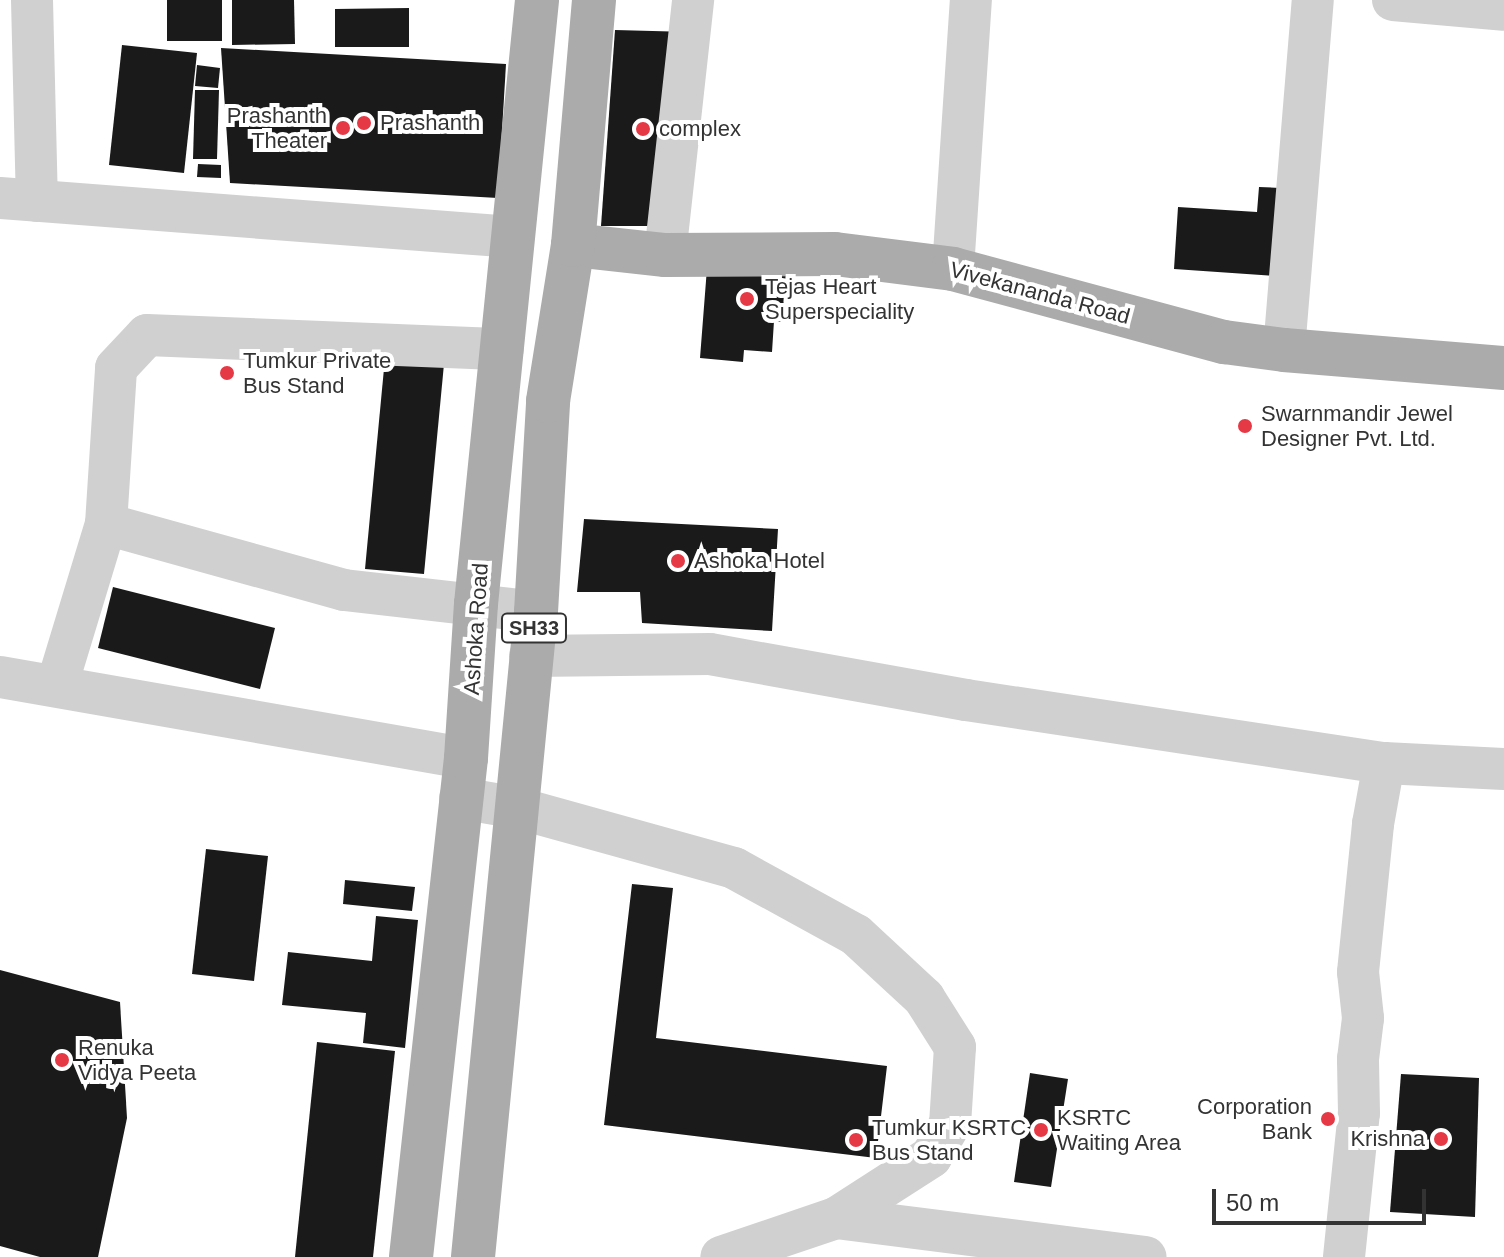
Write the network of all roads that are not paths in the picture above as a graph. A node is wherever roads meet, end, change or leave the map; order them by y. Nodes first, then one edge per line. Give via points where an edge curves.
1 (32, 0) edge
2 (537, 0) edge
3 (594, 0) edge
4 (693, 0) edge
5 (971, 0) edge
6 (1313, 0) edge
7 (1393, 0) edge
8 (1504, 10) edge
9 (19, 199) edge
10 (513, 237) junction
11 (573, 245) junction
12 (665, 255) junction
13 (953, 269) junction
14 (503, 349) junction
15 (1284, 350) junction
16 (1504, 368) edge
17 (106, 524) junction
18 (476, 604) junction
19 (536, 612) junction
20 (530, 656) junction
21 (0, 677) edge
22 (57, 685) junction
23 (1384, 763) junction
24 (1504, 769) edge
25 (463, 778) junction
26 (518, 808) junction
27 (836, 1218) junction
28 (411, 1257) edge
29 (473, 1257) edge
30 (721, 1257) edge
31 (1146, 1257) edge
32 (1344, 1257) edge

1 - 9 street
2 - 10 main road, Ashoka Road
3 - 11 main road, SH33
4 - 12 street
5 - 13 street
6 - 15 street
7 - 8 street
9 - 10 street
10 - 14 main road, Ashoka Road
11 - 12 main road, Vivekananda Road
11 - 19 main road, SH33 via 548,401
12 - 13 main road, Vivekananda Road via 835,254
13 - 15 main road, Vivekananda Road via 1224,342
14 - 17 street via 147,335 116,368
14 - 18 main road, Ashoka Road
15 - 16 main road, Vivekananda Road
17 - 18 street via 344,590
17 - 22 street
18 - 19 street
18 - 25 main road, Ashoka Road
19 - 20 main road, SH33
20 - 23 street via 710,654 966,700
20 - 26 main road, SH33
21 - 22 street
22 - 25 street
23 - 24 street
23 - 32 street via 1358,972 1363,1018 1359,1113
25 - 26 street
25 - 28 main road, Ashoka Road
26 - 27 street via 734,868 856,935 924,998 955,1047 950,1124 931,1157
26 - 29 main road, SH33
27 - 30 street
27 - 31 street

